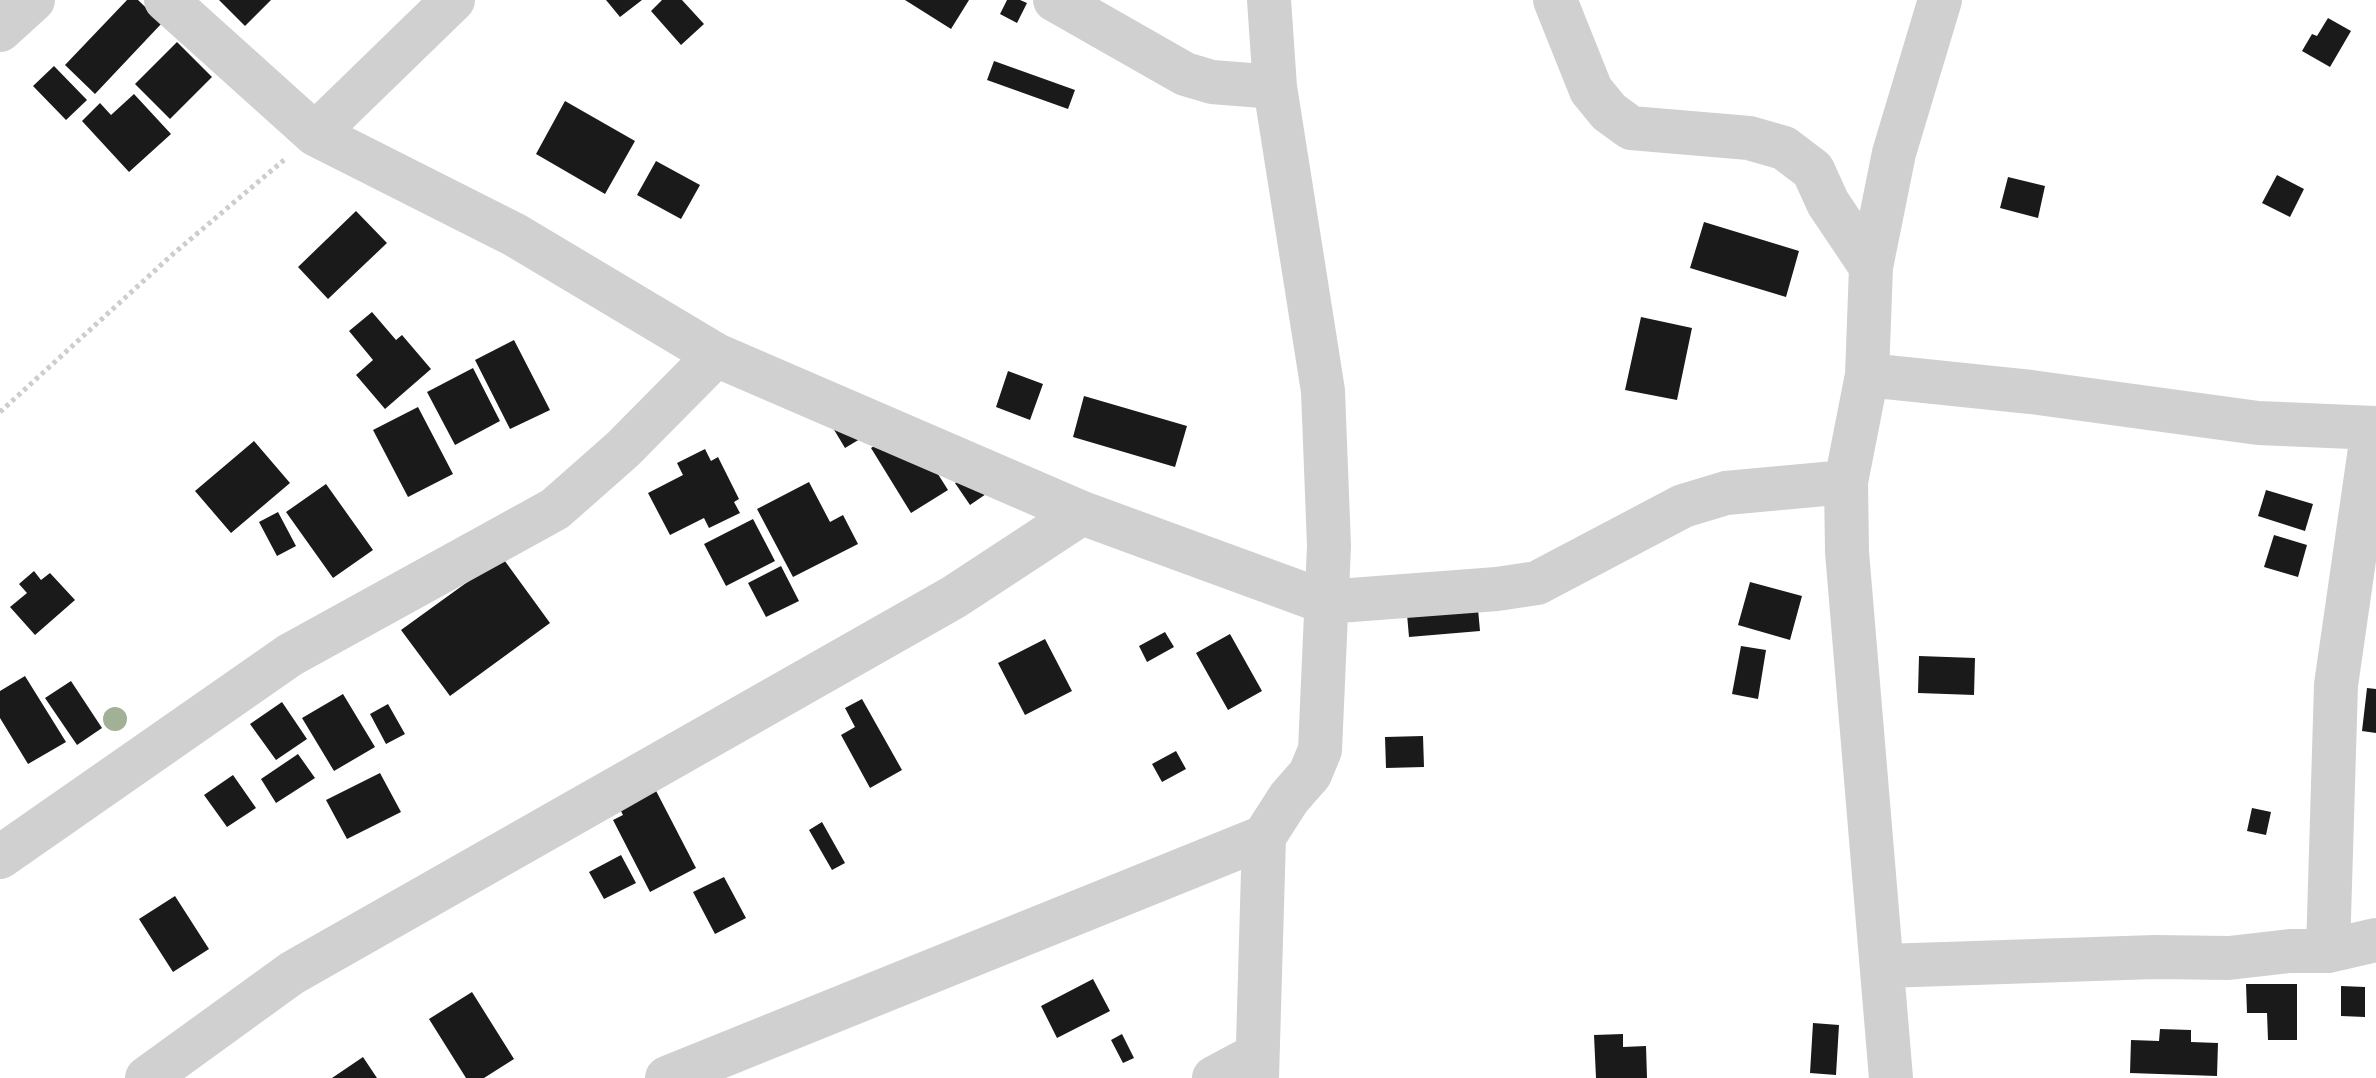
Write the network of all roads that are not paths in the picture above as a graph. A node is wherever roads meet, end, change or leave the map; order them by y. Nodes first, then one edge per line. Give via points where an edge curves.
1 (33, 0) edge
2 (166, 0) edge
3 (453, 0) edge
4 (1055, 0) edge
5 (1269, 0) edge
6 (1555, 0) edge
7 (1940, 0) edge
8 (0, 30) edge
9 (1275, 87) junction
10 (315, 134) junction
11 (1871, 267) junction
12 (716, 355) junction
13 (1867, 375) junction
14 (2374, 428) edge
15 (1846, 482) junction
16 (1082, 513) junction
17 (1325, 602) junction
18 (2356, 679) edge
19 (1264, 837) junction
20 (0, 857) edge
21 (2376, 940) edge
22 (2328, 951) junction
23 (1884, 966) junction
24 (1257, 1066) edge
25 (147, 1078) edge
26 (667, 1078) edge
27 (1214, 1078) edge
28 (1891, 1078) edge

1 - 8 street
2 - 10 street
3 - 10 street
4 - 9 street via 1185,74 1212,82
5 - 9 street
6 - 11 street via 1591,90 1609,112 1631,128 1749,138 1784,148 1813,170 1828,203
7 - 11 street via 1894,153
9 - 17 street via 1323,391 1329,546
10 - 12 street via 515,235
11 - 13 street
12 - 16 street
12 - 20 street via 555,509 290,655
13 - 14 street via 2258,423
13 - 15 street
14 - 18 street
15 - 17 street via 1726,493 1683,506 1537,583
15 - 23 street via 1847,552
16 - 17 street
16 - 25 street via 954,597 292,973
17 - 19 street via 1320,750 1310,774
18 - 22 street
19 - 24 street
19 - 26 street
21 - 22 street
22 - 23 street
23 - 28 street
24 - 27 street

